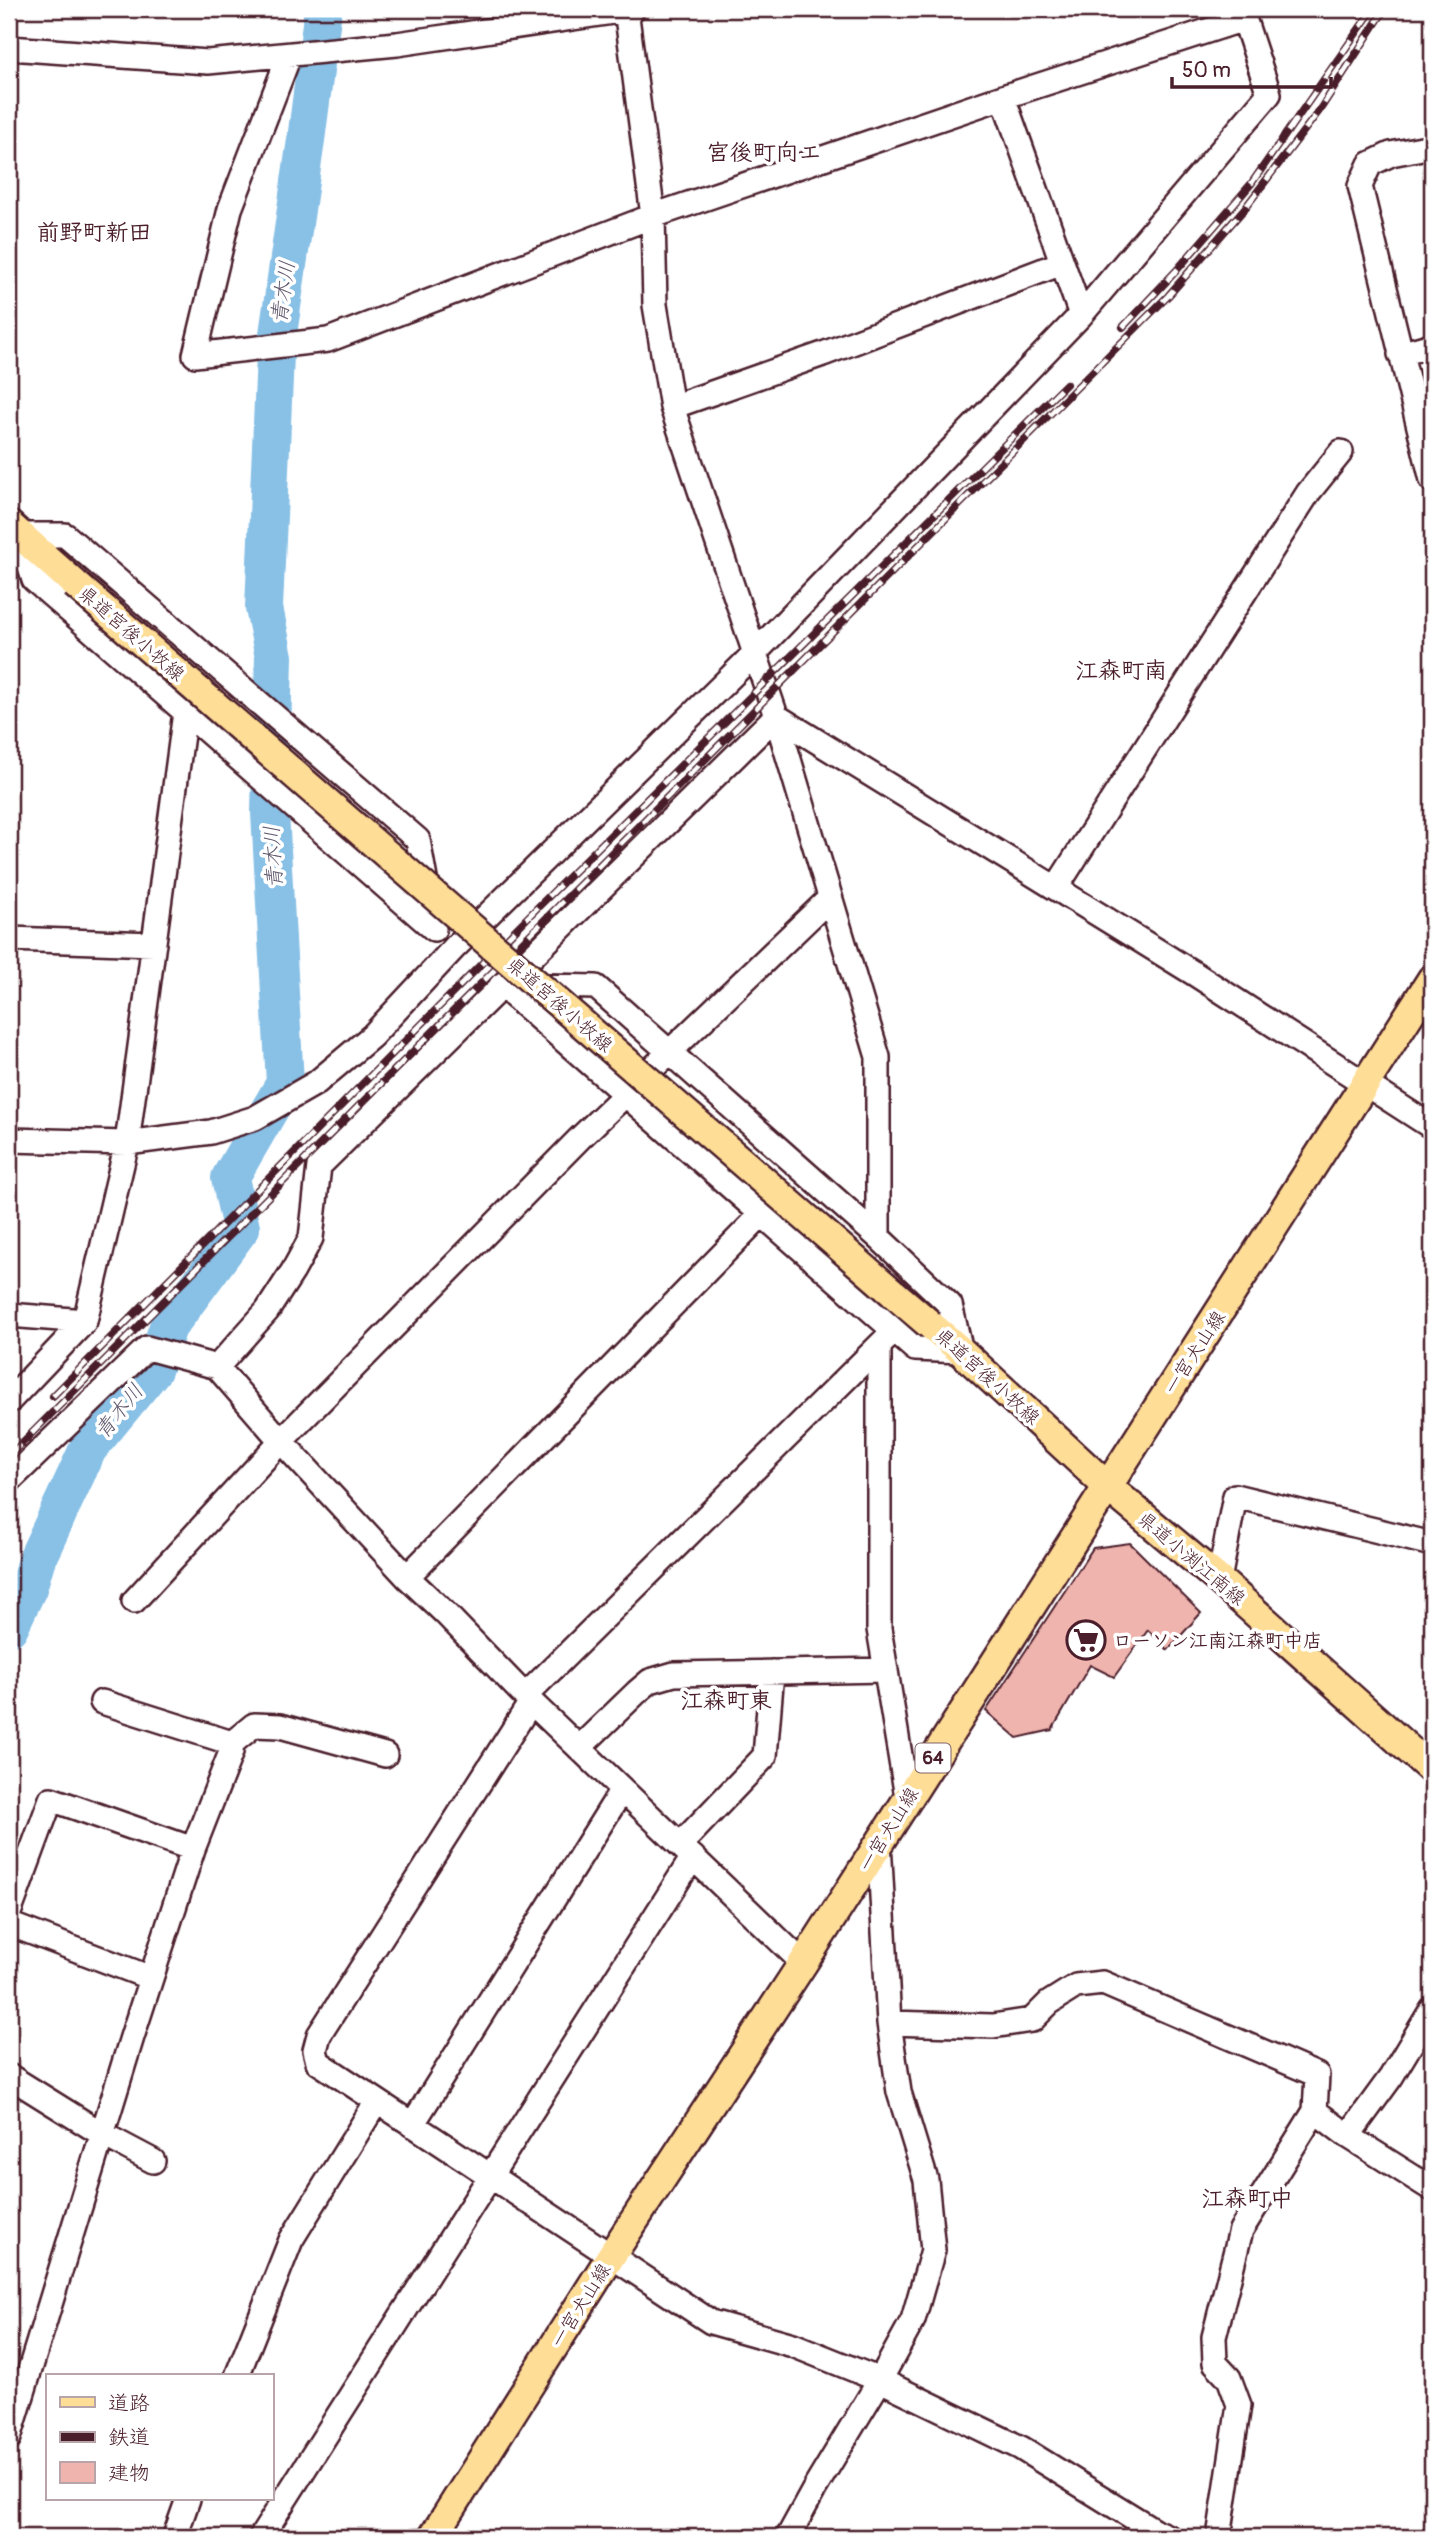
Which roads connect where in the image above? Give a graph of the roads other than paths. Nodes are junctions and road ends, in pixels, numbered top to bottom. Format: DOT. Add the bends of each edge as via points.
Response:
graph roads {
  1 [pos="628,10"];
  2 [pos="1242,14"];
  3 [pos="9,48"];
  4 [pos="289,56"];
  5 [pos="1003,97"];
  6 [pos="1432,146"];
  7 [pos="653,216"];
  8 [pos="1062,263"];
  9 [pos="1082,315"];
  10 [pos="1432,345"];
  11 [pos="1400,354"];
  12 [pos="672,407"];
  13 [pos="1341,452"];
  14 [pos="1432,480"];
  15 [pos="14,530"];
  16 [pos="754,654"];
  17 [pos="185,712"];
  18 [pos="776,716"];
  19 [pos="1056,888"];
  20 [pos="829,899"];
  21 [pos="434,929"];
  22 [pos="9,939"];
  23 [pos="154,944"];
  24 [pos="455,947"];
  25 [pos="1432,979"];
  26 [pos="501,985"];
  27 [pos="669,1053"];
  28 [pos="1365,1085"];
  29 [pos="625,1096"];
  30 [pos="1432,1127"];
  31 [pos="9,1140"];
  32 [pos="127,1143"];
  33 [pos="761,1215"];
  34 [pos="878,1237"];
  35 [pos="9,1315"];
  36 [pos="85,1321"];
  37 [pos="886,1339"];
  38 [pos="961,1351"];
  39 [pos="217,1367"];
  40 [pos="9,1401"];
  41 [pos="281,1441"];
  42 [pos="9,1481"];
  43 [pos="1108,1487"];
  44 [pos="1432,1544"];
  45 [pos="407,1577"];
  46 [pos="1219,1580"];
  47 [pos="135,1601"];
  48 [pos="886,1670"];
  49 [pos="772,1672"];
  50 [pos="528,1699"];
  51 [pos="102,1702"];
  52 [pos="232,1743"];
  53 [pos="579,1748"];
  54 [pos="386,1755"];
  55 [pos="1432,1770"];
  56 [pos="622,1790"];
  57 [pos="907,1797"];
  58 [pos="879,1842"];
  59 [pos="193,1849"];
  60 [pos="687,1851"];
  61 [pos="9,1913"];
  62 [pos="9,1924"];
  63 [pos="803,1963"];
  64 [pos="151,1978"];
  65 [pos="1432,2008"];
  66 [pos="889,2023"];
  67 [pos="9,2076"];
  68 [pos="377,2101"];
  69 [pos="1315,2111"];
  70 [pos="412,2125"];
  71 [pos="102,2134"];
  72 [pos="1348,2136"];
  73 [pos="153,2161"];
  74 [pos="489,2176"];
  75 [pos="1432,2189"];
  76 [pos="611,2256"];
  77 [pos="238,2374"];
  78 [pos="880,2380"];
  79 [pos="9,2438"];
  80 [pos="188,2500"];
  81 [pos="183,2537"];
  82 [pos="261,2537"];
  83 [pos="433,2537"];
  84 [pos="788,2537"];
  85 [pos="1169,2537"];
  86 [pos="1219,2537"];
  1 -- 4 [label="street"];
  1 -- 7 [label="street"];
  2 -- 5 [label="street"];
  2 -- 9 [label="street" via="1269,94"];
  3 -- 4 [label="street" via="208,62"];
  4 -- 7 [label="street" via="230,209 195,355 328,340"];
  5 -- 7 [label="street"];
  5 -- 8 [label="street"];
  6 -- 11 [label="street" via="1391,154 1370,164 1360,186"];
  7 -- 12 [label="street" via="655,305"];
  8 -- 9 [label="street"];
  8 -- 12 [label="street"];
  9 -- 16 [label="street"];
  10 -- 11 [label="street"];
  11 -- 14 [label="street"];
  12 -- 16 [label="street"];
  13 -- 19 [label="street" via="1308,493"];
  15 -- 17 [label="street" via="34,580"];
  15 -- 21 [label="street" via="65,535 418,840"];
  15 -- 38 [label="main road, 県道宮後小牧線, bridge"];
  16 -- 18 [label="street"];
  16 -- 24 [label="street"];
  17 -- 21 [label="street"];
  17 -- 23 [label="street"];
  18 -- 19 [label="street"];
  18 -- 20 [label="street"];
  18 -- 26 [label="street"];
  19 -- 28 [label="street"];
  20 -- 27 [label="street"];
  20 -- 34 [label="street" via="878,1057"];
  21 -- 24 [label="street"];
  22 -- 23 [label="street"];
  23 -- 32 [label="street"];
  24 -- 32 [label="street" via="372,1036 316,1083 255,1118 211,1132"];
  25 -- 28 [label="main road, 一宮犬山線 / 64"];
  26 -- 27 [label="street" via="596,987"];
  26 -- 29 [label="street"];
  26 -- 39 [label="street" via="319,1166 311,1238 267,1311"];
  27 -- 29 [label="street"];
  27 -- 34 [label="street"];
  28 -- 30 [label="street"];
  28 -- 43 [label="main road, 一宮犬山線 / 64"];
  29 -- 33 [label="street"];
  29 -- 41 [label="street"];
  31 -- 32 [label="street"];
  32 -- 36 [label="street"];
  33 -- 37 [label="street"];
  33 -- 45 [label="street"];
  34 -- 38 [label="street" via="950,1306"];
  35 -- 36 [label="street"];
  36 -- 40 [label="street"];
  37 -- 38 [label="street" via="915,1349"];
  37 -- 48 [label="street" via="878,1589"];
  37 -- 50 [label="street"];
  38 -- 43 [label="main road, 県道宮後小牧線"];
  39 -- 41 [label="street"];
  39 -- 42 [label="street" via="157,1350"];
  41 -- 45 [label="street"];
  41 -- 47 [label="street"];
  43 -- 46 [label="main road, 県道小渕江南線"];
  43 -- 57 [label="main road, 一宮犬山線 / 64"];
  44 -- 46 [label="street" via="1236,1496"];
  45 -- 50 [label="street"];
  46 -- 55 [label="main road, 県道小渕江南線"];
  48 -- 49 [label="street"];
  48 -- 57 [label="street"];
  49 -- 53 [label="street" via="674,1674 650,1681"];
  49 -- 60 [label="street" via="765,1756"];
  50 -- 53 [label="street"];
  50 -- 68 [label="street" via="319,2035 318,2062"];
  51 -- 52 [label="street"];
  52 -- 54 [label="street" via="254,1725 280,1726"];
  52 -- 59 [label="street"];
  53 -- 56 [label="street"];
  56 -- 60 [label="street"];
  56 -- 70 [label="street"];
  57 -- 58 [label="main road, 一宮犬山線 / 64"];
  58 -- 63 [label="main road, 一宮犬山線 / 64"];
  58 -- 66 [label="street"];
  59 -- 61 [label="street" via="51,1799"];
  59 -- 64 [label="street"];
  60 -- 63 [label="street"];
  60 -- 74 [label="street"];
  62 -- 64 [label="street"];
  63 -- 76 [label="main road, 一宮犬山線 / 64"];
  64 -- 71 [label="street"];
  65 -- 72 [label="street" via="1391,2077"];
  66 -- 69 [label="street" via="993,2026 1032,2020 1076,1986 1102,1983 1317,2075"];
  66 -- 78 [label="street" via="899,2092 926,2180 933,2250 913,2320"];
  67 -- 71 [label="street"];
  68 -- 70 [label="street"];
  68 -- 77 [label="street" via="291,2240"];
  69 -- 72 [label="street"];
  69 -- 86 [label="street" via="1241,2230 1214,2337 1215,2363 1229,2378 1239,2405"];
  70 -- 74 [label="street"];
  71 -- 73 [label="street"];
  71 -- 79 [label="street"];
  72 -- 75 [label="street"];
  74 -- 76 [label="street"];
  74 -- 82 [label="street"];
  76 -- 78 [label="street" via="711,2322 793,2345"];
  76 -- 83 [label="main road, 一宮犬山線 / 64"];
  78 -- 84 [label="street"];
  78 -- 85 [label="street" via="1021,2448"];
  80 -- 81 [label="street" via="176,2533"];
}
